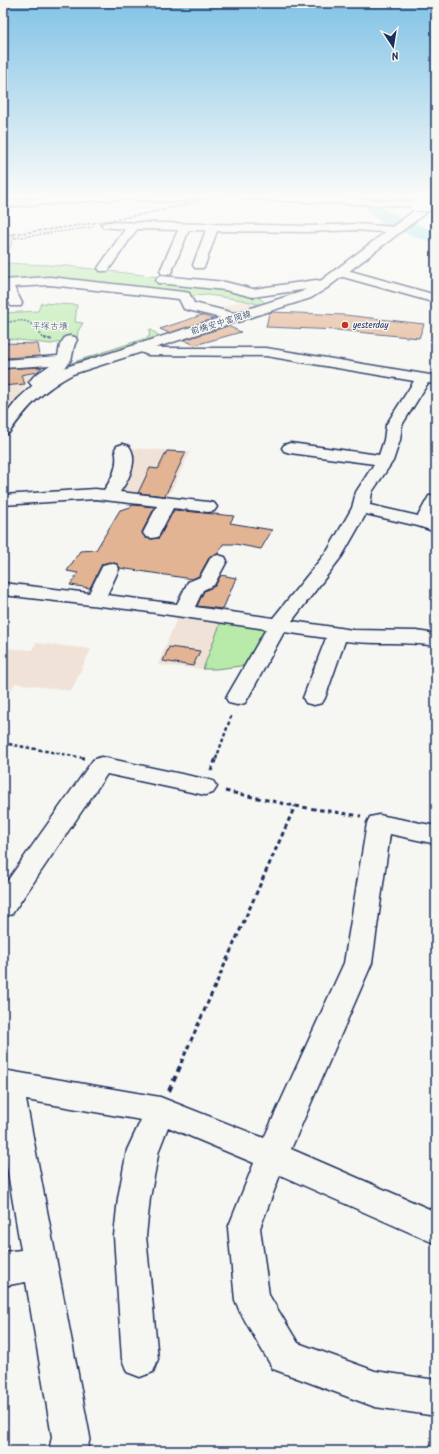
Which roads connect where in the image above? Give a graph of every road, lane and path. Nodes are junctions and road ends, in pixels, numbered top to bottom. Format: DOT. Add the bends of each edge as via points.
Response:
graph roads {
  1 [pos="107,264"];
  2 [pos="167,264"];
  3 [pos="351,264"];
  4 [pos="104,268"];
  5 [pos="340,272"];
  6 [pos="4,284"];
  7 [pos="324,285"];
  8 [pos="436,299"];
  9 [pos="16,303"];
  10 [pos="237,318"];
  11 [pos="3,322"];
  12 [pos="40,336"];
  13 [pos="70,340"];
  14 [pos="140,347"];
  15 [pos="6,350"];
  16 [pos="64,360"];
  17 [pos="3,364"];
  18 [pos="430,379"];
  19 [pos="42,385"];
  20 [pos="3,430"];
  21 [pos="290,448"];
  22 [pos="123,449"];
  23 [pos="385,461"];
  24 [pos="109,495"];
  25 [pos="3,500"];
  26 [pos="435,500"];
  27 [pos="168,502"];
  28 [pos="208,507"];
  29 [pos="361,508"];
  30 [pos="429,525"];
  31 [pos="152,533"];
  32 [pos="218,561"];
  33 [pos="110,569"];
  34 [pos="3,589"];
  35 [pos="95,599"];
  36 [pos="183,611"];
  37 [pos="280,624"];
  38 [pos="338,634"];
  39 [pos="436,640"];
  40 [pos="237,698"];
  41 [pos="314,698"];
  42 [pos="3,743"];
  43 [pos="101,765"];
  44 [pos="205,787"];
  45 [pos="295,806"];
  46 [pos="379,823"];
  47 [pos="436,835"];
  48 [pos="3,908"];
  49 [pos="5,1083"];
  50 [pos="160,1110"];
  51 [pos="272,1156"];
  52 [pos="436,1228"];
  53 [pos="39,1263"];
  54 [pos="3,1268"];
  55 [pos="140,1359"];
  56 [pos="436,1398"];
  57 [pos="68,1451"];
  1 -- 4 [label="street"];
  2 -- 7 [label="street" via="162,275 253,293"];
  3 -- 5 [label="street, 前橋安中富岡線"];
  5 -- 7 [label="street, 前橋安中富岡線"];
  5 -- 8 [label="street"];
  6 -- 9 [label="street"];
  6 -- 10 [label="street" via="50,281 184,296 189,306"];
  7 -- 10 [label="street, 前橋安中富岡線" via="299,298"];
  10 -- 14 [label="street, 前橋安中富岡線"];
  11 -- 12 [label="path" via="25,321 34,325"];
  13 -- 16 [label="street" via="66,345"];
  14 -- 18 [label="street" via="160,352 266,352"];
  14 -- 19 [label="street, 前橋安中富岡線" via="68,371"];
  15 -- 17 [label="street"];
  16 -- 17 [label="street"];
  16 -- 19 [label="street" via="36,382"];
  18 -- 23 [label="street" via="394,425"];
  19 -- 20 [label="street, 前橋安中富岡線" via="23,401"];
  21 -- 23 [label="street"];
  22 -- 24 [label="street" via="126,456 118,484"];
  23 -- 29 [label="street" via="364,492"];
  24 -- 25 [label="street" via="79,494"];
  24 -- 27 [label="street"];
  26 -- 30 [label="street"];
  27 -- 28 [label="street"];
  27 -- 31 [label="street"];
  29 -- 30 [label="street"];
  29 -- 37 [label="street" via="336,552"];
  32 -- 36 [label="street" via="207,582 194,586"];
  33 -- 35 [label="street"];
  34 -- 35 [label="street"];
  35 -- 36 [label="street"];
  36 -- 37 [label="street"];
  37 -- 38 [label="street"];
  37 -- 40 [label="street"];
  38 -- 39 [label="street"];
  38 -- 41 [label="street"];
  40 -- 44 [label="path"];
  42 -- 43 [label="path" via="90,759"];
  43 -- 44 [label="street"];
  43 -- 48 [label="street"];
  44 -- 45 [label="path"];
  45 -- 46 [label="path" via="370,817"];
  45 -- 50 [label="path"];
  46 -- 47 [label="street"];
  46 -- 51 [label="street" via="358,963"];
  49 -- 50 [label="street"];
  49 -- 53 [label="street"];
  50 -- 51 [label="street"];
  50 -- 55 [label="street" via="143,1150 130,1236"];
  51 -- 52 [label="street"];
  51 -- 56 [label="street" via="244,1228 252,1300 286,1356 375,1389"];
  53 -- 54 [label="street"];
  53 -- 57 [label="street" via="70,1437"];
}
